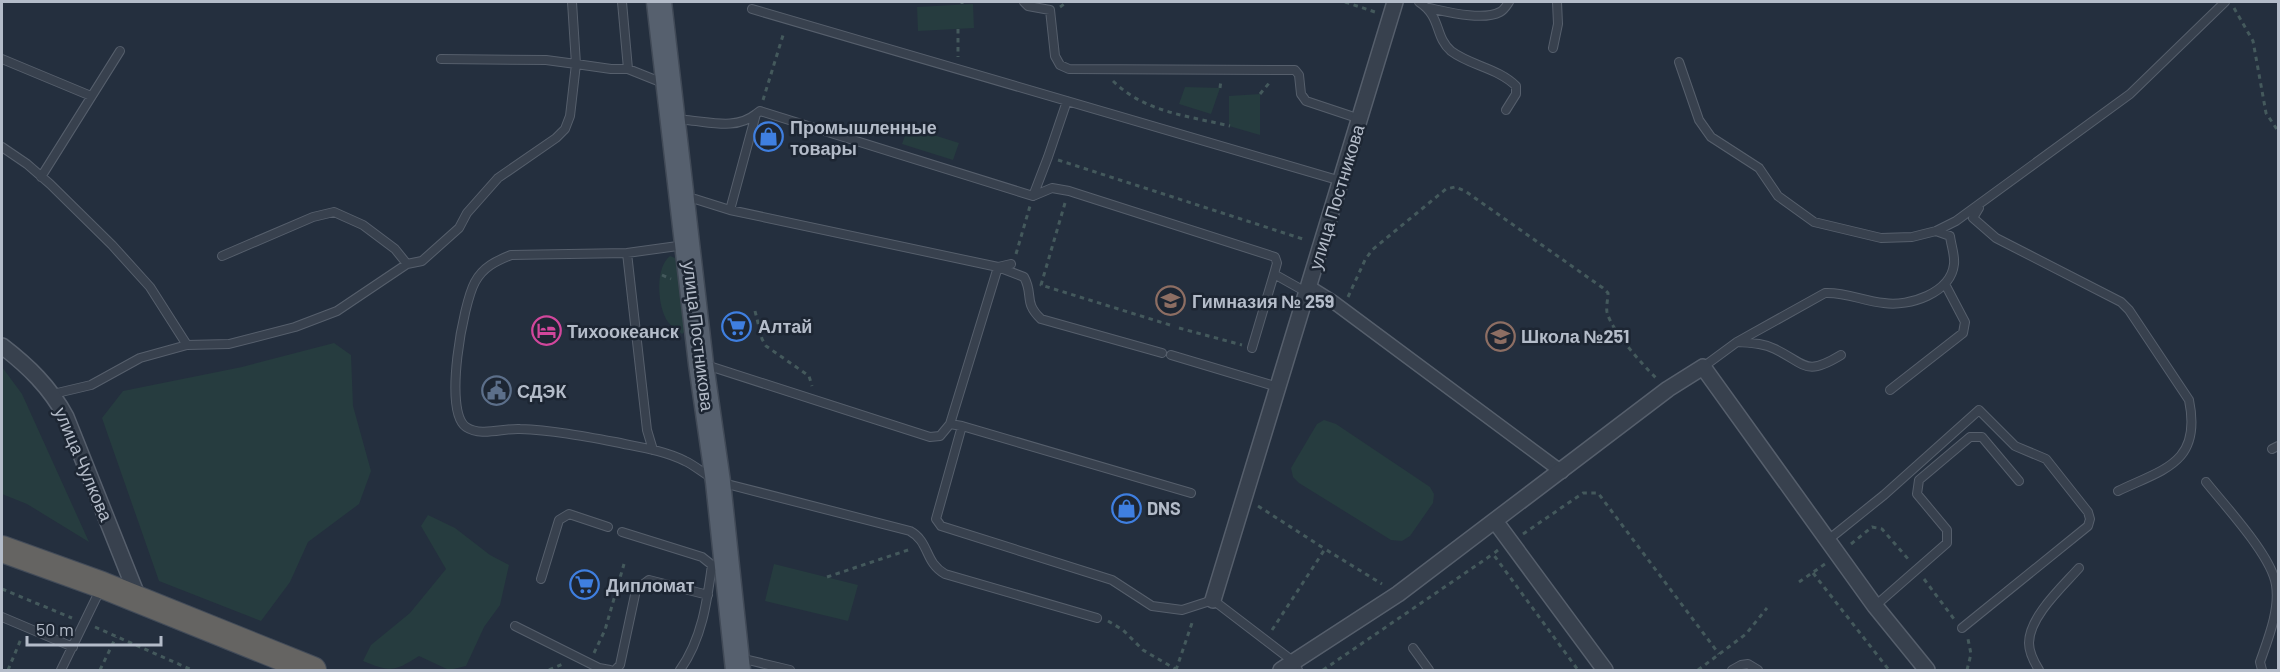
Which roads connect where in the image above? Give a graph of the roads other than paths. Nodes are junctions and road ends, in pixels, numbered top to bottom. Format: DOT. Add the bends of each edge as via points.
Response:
graph roads {
  1 [pos="572,2"];
  2 [pos="622,2"];
  3 [pos="659,2"];
  4 [pos="1024,2"];
  5 [pos="1395,2"];
  6 [pos="1419,2"];
  7 [pos="1509,2"];
  8 [pos="1557,2"];
  9 [pos="2225,2"];
  10 [pos="1430,8"];
  11 [pos="752,9"];
  12 [pos="1553,48"];
  13 [pos="120,51"];
  14 [pos="2,59"];
  15 [pos="441,59"];
  16 [pos="1679,62"];
  17 [pos="576,64"];
  18 [pos="628,69"];
  19 [pos="669,85"];
  20 [pos="91,96"];
  21 [pos="1067,101"];
  22 [pos="1506,110"];
  23 [pos="758,112"];
  24 [pos="1360,119"];
  25 [pos="686,120"];
  26 [pos="2,147"];
  27 [pos="41,177"];
  28 [pos="1341,181"];
  29 [pos="1033,196"];
  30 [pos="695,199"];
  31 [pos="1982,204"];
  32 [pos="730,210"];
  33 [pos="1936,231"];
  34 [pos="687,244"];
  35 [pos="627,253"];
  36 [pos="222,256"];
  37 [pos="407,264"];
  38 [pos="1011,264"];
  39 [pos="998,267"];
  40 [pos="1274,274"];
  41 [pos="1945,284"];
  42 [pos="1307,289"];
  43 [pos="1737,342"];
  44 [pos="188,345"];
  45 [pos="2,346"];
  46 [pos="1252,348"];
  47 [pos="1162,353"];
  48 [pos="1171,355"];
  49 [pos="1840,356"];
  50 [pos="701,364"];
  51 [pos="1703,368"];
  52 [pos="1278,387"];
  53 [pos="1890,390"];
  54 [pos="53,394"];
  55 [pos="950,424"];
  56 [pos="962,426"];
  57 [pos="653,450"];
  58 [pos="1562,472"];
  59 [pos="2019,481"];
  60 [pos="718,482"];
  61 [pos="2206,482"];
  62 [pos="2118,491"];
  63 [pos="1191,493"];
  64 [pos="1495,521"];
  65 [pos="608,527"];
  66 [pos="622,532"];
  67 [pos="1828,540"];
  68 [pos="2,549"];
  69 [pos="719,568"];
  70 [pos="2079,568"];
  71 [pos="541,579"];
  72 [pos="102,585"];
  73 [pos="708,595"];
  74 [pos="139,600"];
  75 [pos="1214,600"];
  76 [pos="1875,606"];
  77 [pos="2,617"];
  78 [pos="1097,618"];
  79 [pos="515,626"];
  80 [pos="1962,628"];
  81 [pos="73,647"];
  82 [pos="1413,648"];
  83 [pos="737,664"];
  84 [pos="1291,668"];
  85 [pos="61,670"];
  86 [pos="313,670"];
  87 [pos="610,670"];
  88 [pos="615,670"];
  89 [pos="680,670"];
  90 [pos="790,670"];
  91 [pos="1429,670"];
  92 [pos="1605,670"];
  93 [pos="1732,670"];
  94 [pos="1758,670"];
  95 [pos="1928,670"];
  96 [pos="2038,670"];
  97 [pos="2262,670"];
  1 -- 17 [label="lane"];
  2 -- 18 [label="lane"];
  3 -- 19 [label="main road, улица Постникова"];
  4 -- 24 [label="lane" via="1050,10 1055,56 1060,65 1069,69 1294,70 1306,101"];
  5 -- 24 [label="street, улица Постникова"];
  6 -- 10 [label="lane"];
  7 -- 10 [label="lane" via="1493,14 1461,14"];
  8 -- 12 [label="lane"];
  9 -- 31 [label="lane" via="2130,94"];
  10 -- 22 [label="lane" via="1449,49 1507,77 1516,86 1516,94"];
  11 -- 21 [label="lane"];
  13 -- 20 [label="lane"];
  14 -- 20 [label="lane"];
  15 -- 17 [label="lane"];
  16 -- 33 [label="lane" via="1699,120 1711,137 1759,168 1778,196 1814,222 1881,238"];
  17 -- 18 [label="lane"];
  17 -- 37 [label="lane" via="565,129 498,178 459,228 433,253 422,261"];
  18 -- 19 [label="lane"];
  19 -- 34 [label="main road, улица Постникова"];
  20 -- 27 [label="lane"];
  21 -- 28 [label="lane"];
  21 -- 29 [label="lane"];
  23 -- 25 [label="lane" via="747,121 730,124"];
  23 -- 29 [label="lane"];
  23 -- 32 [label="lane"];
  24 -- 28 [label="street, улица Постникова"];
  26 -- 27 [label="lane"];
  27 -- 44 [label="lane" via="150,287"];
  28 -- 42 [label="street, улица Постникова"];
  29 -- 40 [label="lane" via="1052,188 1069,191 1271,255 1277,263"];
  30 -- 32 [label="lane"];
  31 -- 33 [label="lane"];
  31 -- 62 [label="lane" via="1973,218 1996,238 2121,302 2189,400 2191,425 2182,456 2174,464"];
  32 -- 39 [label="lane"];
  33 -- 41 [label="lane" via="1950,236 1954,262"];
  34 -- 35 [label="lane"];
  34 -- 50 [label="main road, улица Постникова"];
  35 -- 57 [label="lane" via="647,430"];
  35 -- 57 [label="lane" via="511,255 484,270 469,299 461,332 456,412 465,426 478,432 553,432"];
  36 -- 37 [label="lane" via="313,217 334,212 363,225 396,249"];
  37 -- 44 [label="lane" via="337,311 296,327 229,344"];
  38 -- 39 [label="lane"];
  39 -- 47 [label="lane" via="1024,277 1029,303 1041,319"];
  39 -- 55 [label="lane"];
  40 -- 42 [label="lane"];
  40 -- 46 [label="lane"];
  41 -- 43 [label="lane" via="1923,297 1894,304 1838,292 1825,293"];
  41 -- 53 [label="lane" via="1965,322 1963,333"];
  42 -- 52 [label="street, улица Постникова"];
  42 -- 58 [label="street" via="1343,310"];
  43 -- 49 [label="lane" via="1776,349 1804,366 1825,365"];
  43 -- 51 [label="lane"];
  44 -- 54 [label="lane" via="140,358 91,385"];
  45 -- 54 [label="street, улица Чулкова"];
  48 -- 52 [label="lane"];
  50 -- 55 [label="lane" via="930,437 940,436"];
  50 -- 60 [label="main road, улица Постникова"];
  51 -- 58 [label="street" via="1668,389"];
  51 -- 67 [label="street"];
  52 -- 75 [label="street, улица Постникова"];
  54 -- 74 [label="street, улица Чулкова" via="66,417"];
  55 -- 56 [label="lane"];
  56 -- 63 [label="lane"];
  56 -- 75 [label="lane" via="937,512 941,526 1112,580 1152,606 1182,610"];
  57 -- 60 [label="lane" via="685,461"];
  58 -- 64 [label="street"];
  59 -- 76 [label="lane" via="1982,437 1970,437 1919,480 1917,494 1947,530 1947,543"];
  60 -- 69 [label="main road, улица Постникова"];
  60 -- 78 [label="lane" via="910,531 924,544 933,567 945,574"];
  61 -- 97 [label="lane" via="2260,551 2276,585 2275,609 2260,662"];
  64 -- 84 [label="street"];
  64 -- 92 [label="street"];
  65 -- 71 [label="lane" via="569,514 563,516"];
  66 -- 69 [label="lane" via="702,557"];
  67 -- 76 [label="street"];
  67 -- 80 [label="lane" via="1979,410 2015,446 2046,459 2090,519 2088,526"];
  68 -- 72 [label="highway"];
  69 -- 73 [label="lane"];
  69 -- 83 [label="main road, улица Постникова"];
  70 -- 96 [label="lane" via="2034,624 2029,643"];
  72 -- 74 [label="highway"];
  72 -- 81 [label="lane"];
  73 -- 88 [label="lane" via="649,580 636,590 620,665"];
  73 -- 89 [label="lane" via="697,641"];
  74 -- 86 [label="highway"];
  75 -- 84 [label="lane" via="1266,639"];
  76 -- 95 [label="street"];
  77 -- 81 [label="lane"];
  79 -- 87 [label="lane"];
  81 -- 85 [label="lane"];
  82 -- 91 [label="lane"];
  83 -- 90 [label="lane"];
  93 -- 94 [label="lane" via="1748,664"];
}
